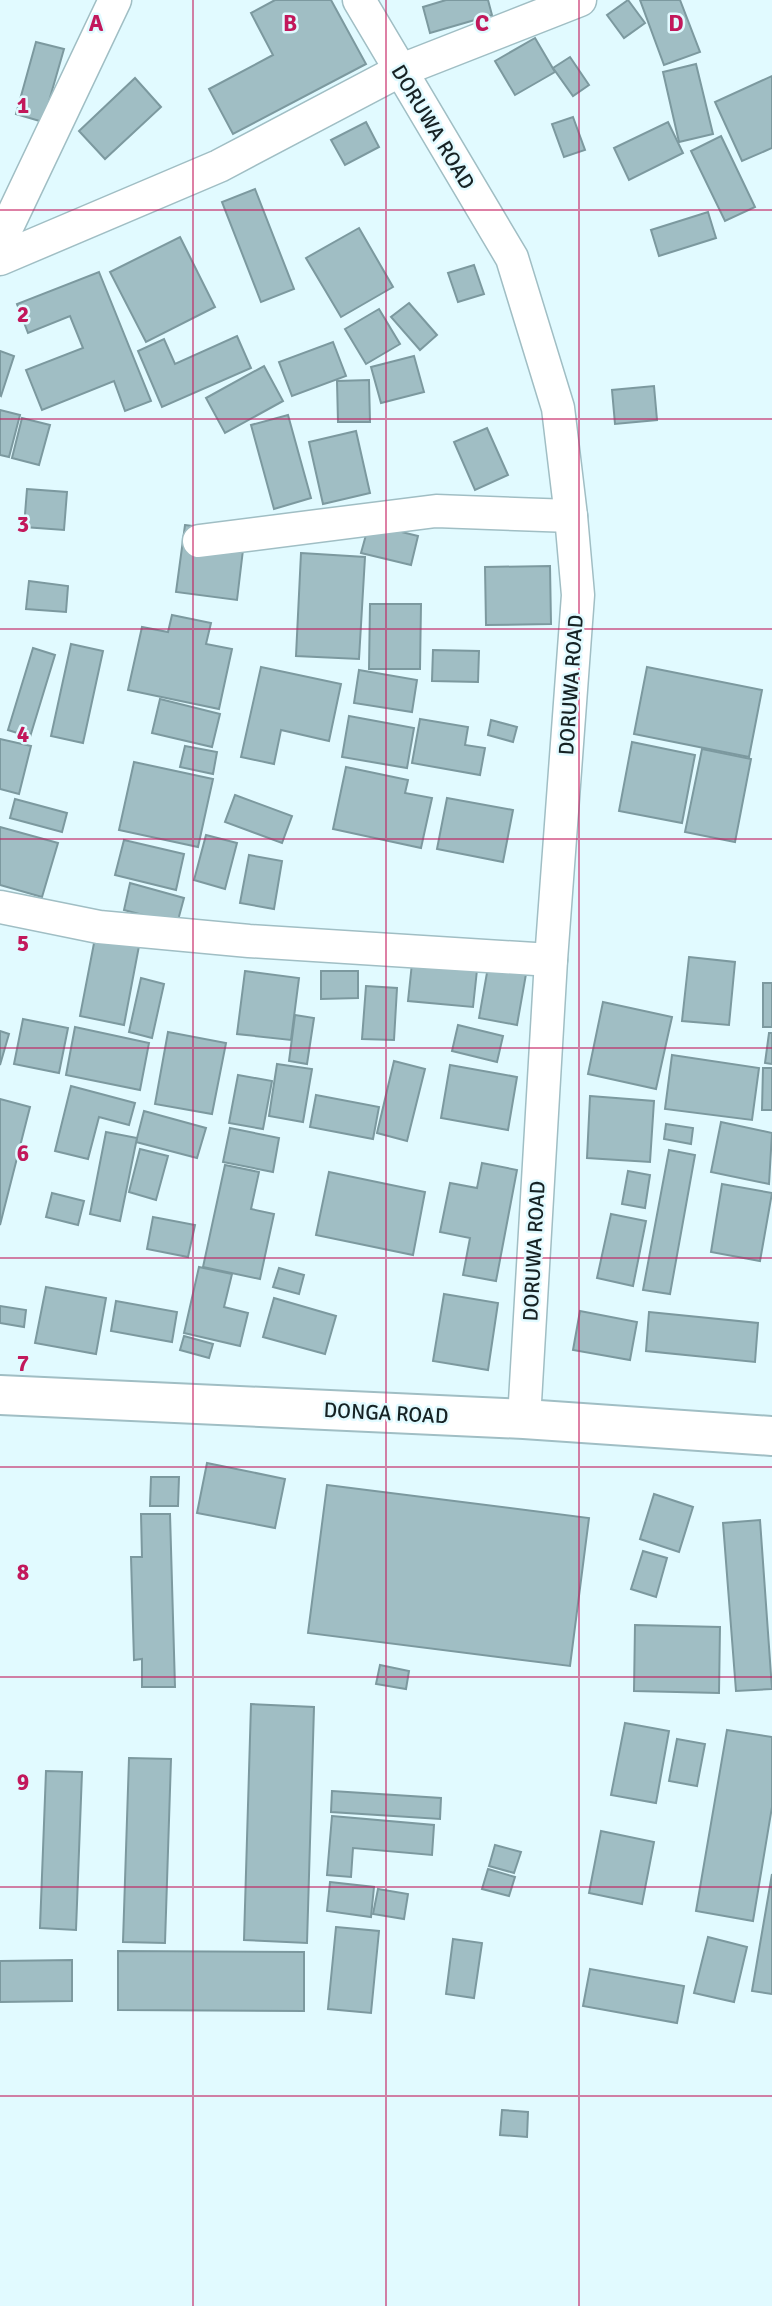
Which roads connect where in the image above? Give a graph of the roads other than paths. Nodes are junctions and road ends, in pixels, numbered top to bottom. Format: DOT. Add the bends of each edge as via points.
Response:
graph roads {
  1 [pos="115,0"];
  2 [pos="359,0"];
  3 [pos="580,0"];
  4 [pos="399,71"];
  5 [pos="0,242"];
  6 [pos="0,259"];
  7 [pos="571,516"];
  8 [pos="199,541"];
  9 [pos="0,907"];
  10 [pos="551,960"];
  11 [pos="0,1395"];
  12 [pos="524,1419"];
  13 [pos="772,1436"];
  1 -- 5 [label="street"];
  2 -- 4 [label="street, DORUWA ROAD"];
  3 -- 4 [label="street"];
  4 -- 6 [label="street" via="219,166"];
  4 -- 7 [label="street, DORUWA ROAD" via="512,258 558,408"];
  7 -- 8 [label="street" via="436,511"];
  7 -- 10 [label="street, DORUWA ROAD" via="578,595"];
  9 -- 10 [label="street" via="99,927"];
  10 -- 12 [label="street, DORUWA ROAD"];
  11 -- 12 [label="street, DONGA ROAD"];
  12 -- 13 [label="street, DONGA ROAD"];
}
